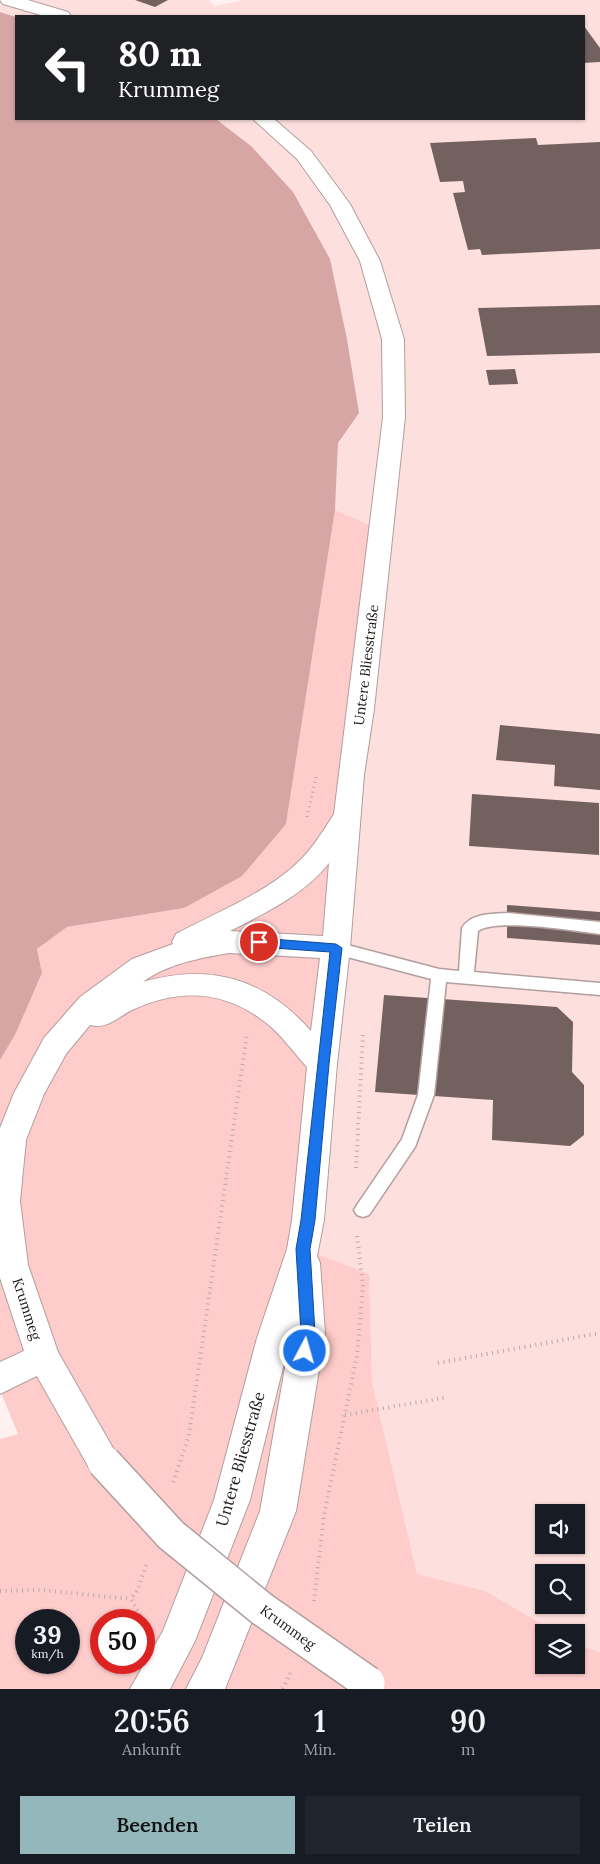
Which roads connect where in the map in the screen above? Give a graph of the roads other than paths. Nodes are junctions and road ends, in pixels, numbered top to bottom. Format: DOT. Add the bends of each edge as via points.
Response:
graph roads {
  1 [pos="9,0"];
  2 [pos="59,15"];
  3 [pos="264,120"];
  4 [pos="347,816"];
  5 [pos="600,928"];
  6 [pos="336,948"];
  7 [pos="142,967"];
  8 [pos="439,975"];
  9 [pos="466,977"];
  10 [pos="600,989"];
  11 [pos="55,1046"];
  12 [pos="322,1064"];
  13 [pos="363,1210"];
  14 [pos="303,1249"];
  15 [pos="43,1357"];
  16 [pos="0,1379"];
  17 [pos="374,1686"];
  18 [pos="149,1689"];
  19 [pos="205,1689"];
  1 -- 2 [label="main road"];
  3 -- 4 [label="main road, Untere Bliesstraße" via="304,155 340,204 370,261 393,339 394,417"];
  4 -- 6 [label="main road, Untere Bliesstraße"];
  4 -- 7 [label="main road" via="329,845 299,878"];
  5 -- 9 [label="lane" via="507,919 481,921 470,928"];
  6 -- 7 [label="main road, Krummeg" via="229,942 188,950"];
  6 -- 8 [label="lane"];
  6 -- 12 [label="main road, Untere Bliesstraße"];
  7 -- 11 [label="main road, Krummeg" via="90,1005"];
  8 -- 9 [label="lane"];
  8 -- 13 [label="lane" via="426,1095 409,1142"];
  9 -- 10 [label="lane"];
  11 -- 12 [label="main road" via="110,1008 154,988 192,982 232,989 252,997 277,1014"];
  11 -- 15 [label="main road, Krummeg" via="29,1093 10,1140 4,1201 12,1265"];
  12 -- 14 [label="main road, Untere Bliesstraße"];
  14 -- 18 [label="main road, Untere Bliesstraße" via="274,1338 232,1500 177,1641"];
  14 -- 19 [label="main road, Untere Bliesstraße" via="308,1333 278,1511 216,1669"];
  15 -- 16 [label="main road"];
  15 -- 17 [label="main road, Krummeg, bridge" via="104,1462 171,1535 262,1608"];
}
